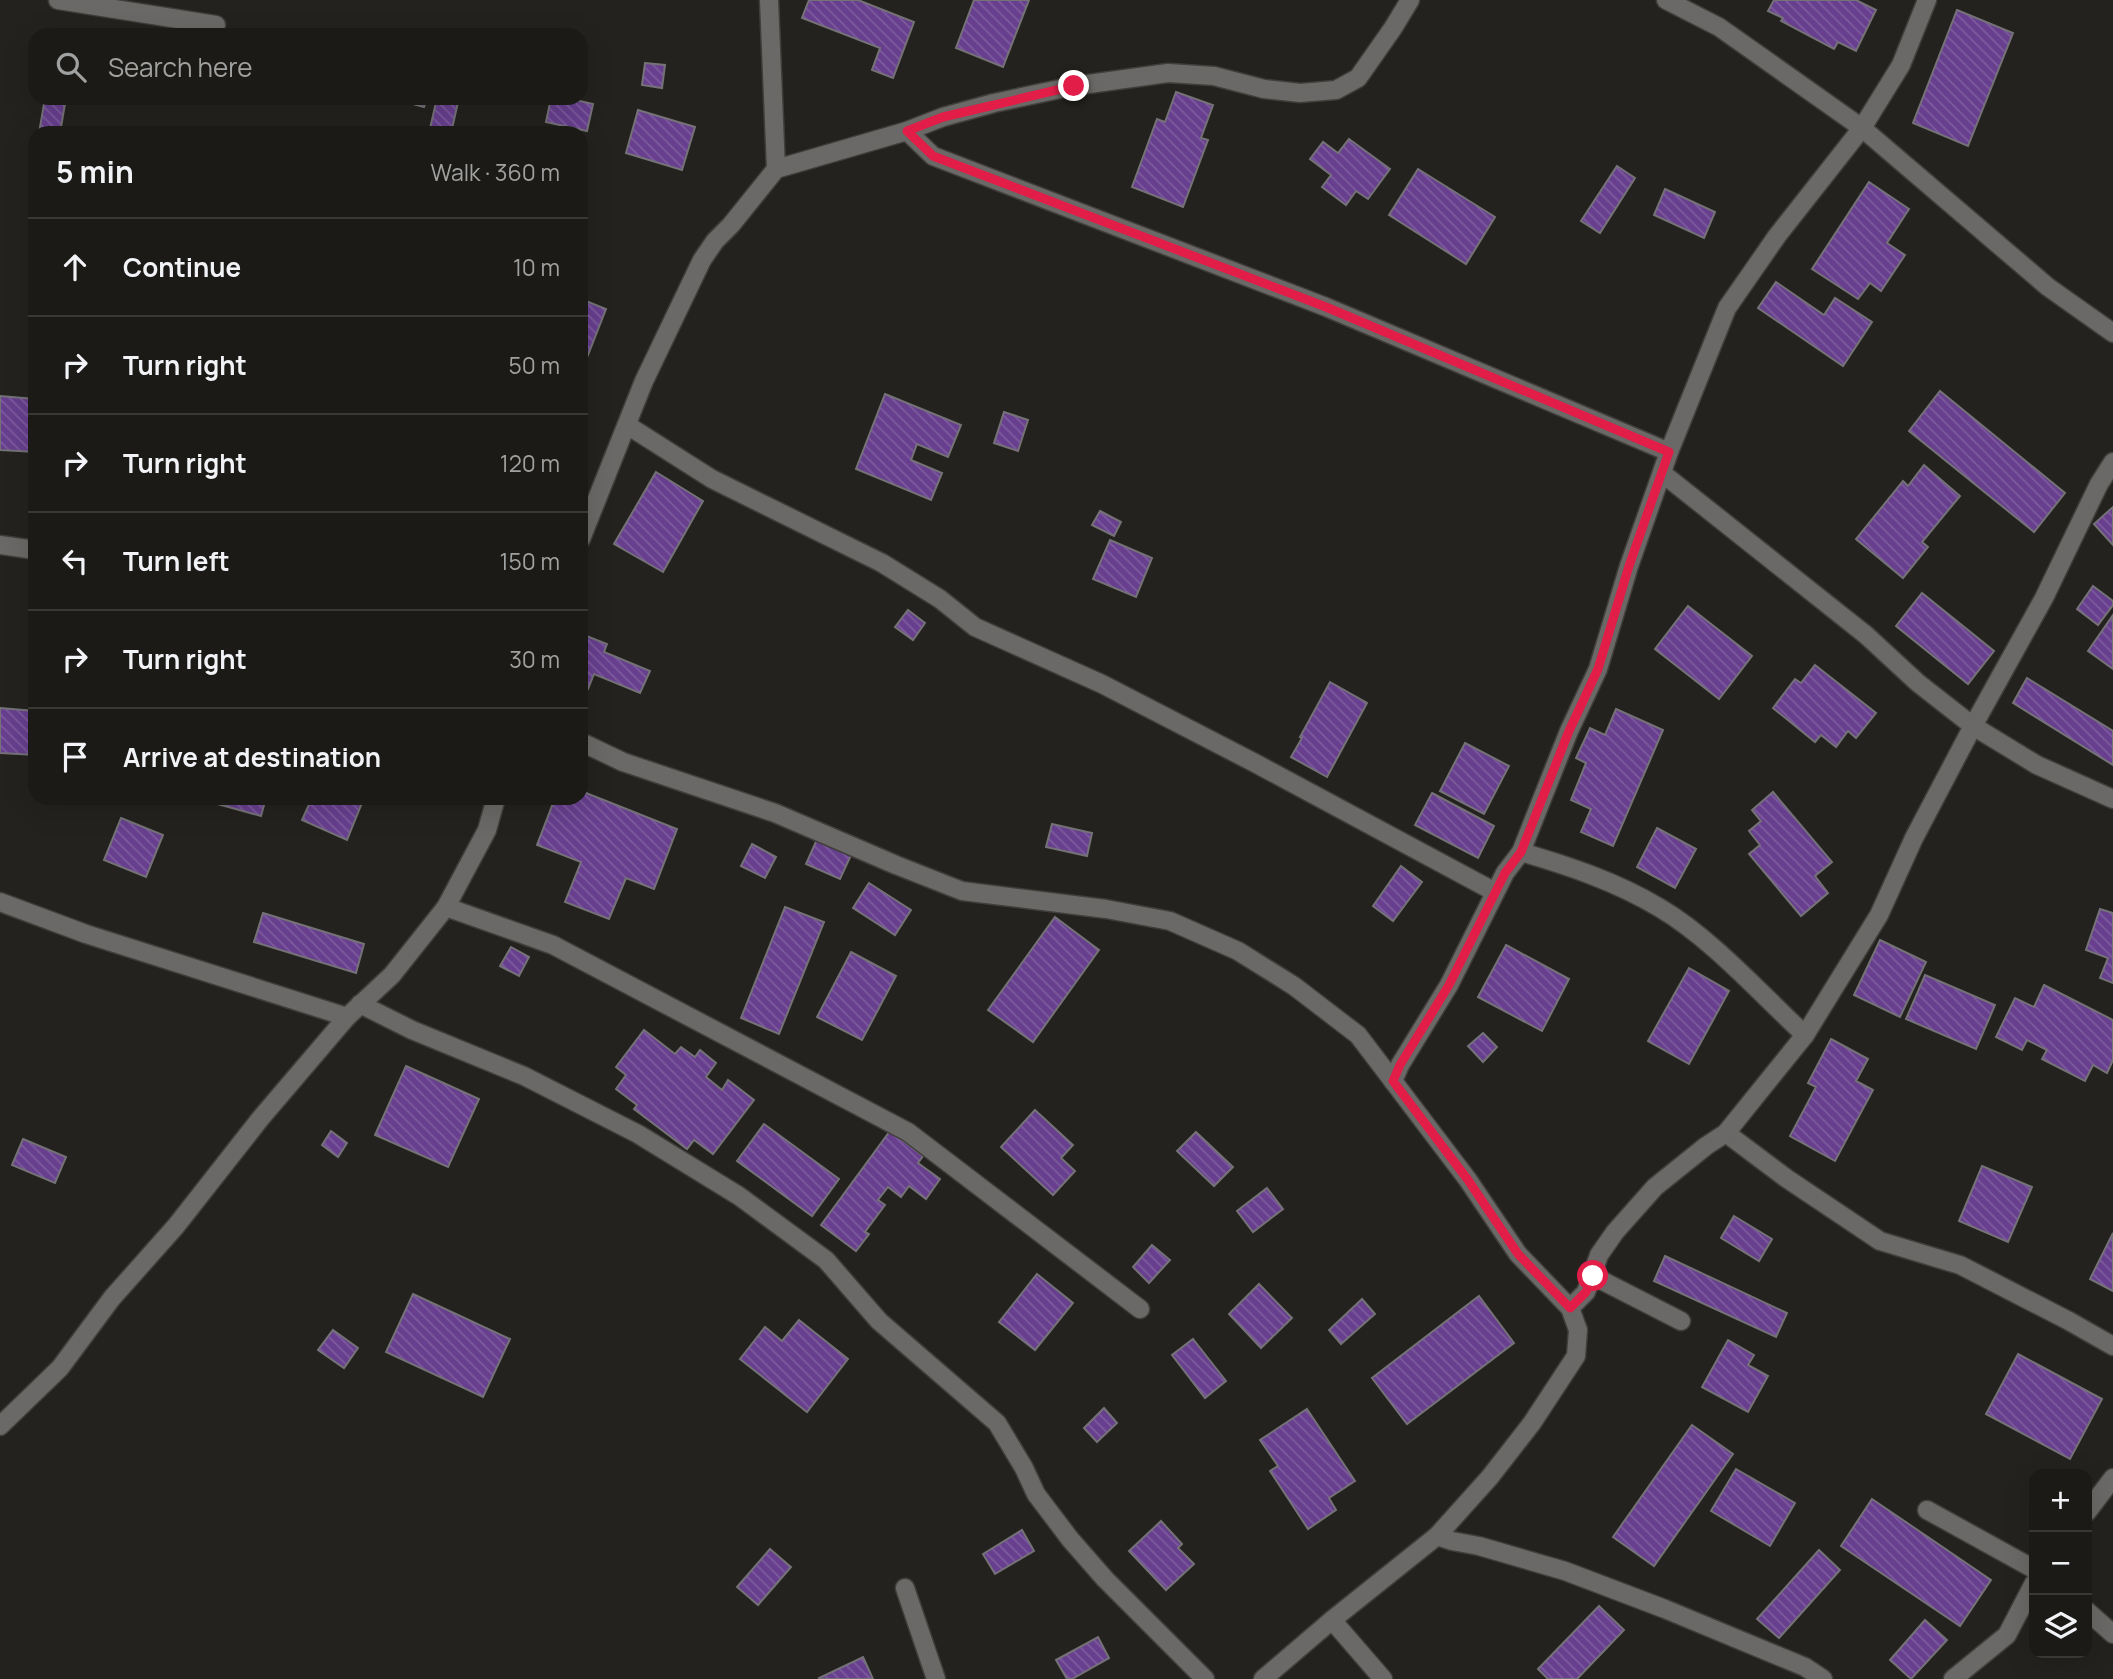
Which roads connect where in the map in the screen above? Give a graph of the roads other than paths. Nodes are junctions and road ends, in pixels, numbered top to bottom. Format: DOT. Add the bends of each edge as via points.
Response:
graph roads {
  1 [pos="58,0"];
  2 [pos="769,0"];
  3 [pos="1410,0"];
  4 [pos="1666,0"];
  5 [pos="1927,0"];
  6 [pos="216,25"];
  7 [pos="1862,128"];
  8 [pos="907,131"];
  9 [pos="776,169"];
  10 [pos="2113,332"];
  11 [pos="627,425"];
  12 [pos="1669,452"];
  13 [pos="2113,462"];
  14 [pos="1661,473"];
  15 [pos="588,522"];
  16 [pos="0,545"];
  17 [pos="28,549"];
  18 [pos="1973,726"];
  19 [pos="588,745"];
  20 [pos="2113,799"];
  21 [pos="494,805"];
  22 [pos="1521,852"];
  23 [pos="1495,892"];
  24 [pos="0,902"];
  25 [pos="446,907"];
  26 [pos="360,1004"];
  27 [pos="346,1017"];
  28 [pos="1805,1035"];
  29 [pos="1393,1081"];
  30 [pos="1726,1133"];
  31 [pos="1593,1276"];
  32 [pos="1570,1308"];
  33 [pos="1139,1309"];
  34 [pos="1681,1321"];
  35 [pos="2113,1346"];
  36 [pos="0,1426"];
  37 [pos="2113,1478"];
  38 [pos="2092,1505"];
  39 [pos="1927,1510"];
  40 [pos="1437,1536"];
  41 [pos="2029,1566"];
  42 [pos="905,1588"];
  43 [pos="2029,1593"];
  44 [pos="2092,1615"];
  45 [pos="1332,1620"];
  46 [pos="2113,1634"];
  47 [pos="936,1679"];
  48 [pos="1205,1679"];
  49 [pos="1264,1679"];
  50 [pos="1382,1679"];
  51 [pos="1823,1679"];
  52 [pos="1952,1679"];
  1 -- 6 [label="street"];
  2 -- 9 [label="street"];
  3 -- 8 [label="street" via="1357,78 1336,90 1300,93 1214,76 1168,73 994,103"];
  4 -- 7 [label="street" via="1720,27"];
  5 -- 7 [label="street" via="1901,65"];
  7 -- 10 [label="street" via="2048,287"];
  7 -- 12 [label="street" via="1727,308"];
  8 -- 9 [label="street"];
  8 -- 12 [label="street" via="933,156 1326,307"];
  9 -- 11 [label="street" via="702,260"];
  11 -- 15 [label="street"];
  11 -- 23 [label="street" via="712,479 882,563 975,627 1102,684"];
  12 -- 14 [label="street"];
  13 -- 18 [label="street"];
  14 -- 18 [label="street"];
  14 -- 22 [label="street" via="1598,669"];
  16 -- 17 [label="street"];
  18 -- 20 [label="street" via="2037,765"];
  18 -- 28 [label="street" via="1879,915"];
  19 -- 29 [label="street" via="623,762 775,813 962,891 1170,921 1237,951 1294,986 1358,1035"];
  21 -- 25 [label="street" via="487,830"];
  22 -- 23 [label="street"];
  22 -- 28 [label="street" via="1586,872 1660,908 1701,937"];
  23 -- 29 [label="street" via="1449,985"];
  24 -- 27 [label="street"];
  25 -- 26 [label="street" via="392,975"];
  25 -- 33 [label="street" via="553,945 908,1132"];
  26 -- 27 [label="street"];
  26 -- 48 [label="street" via="412,1031 524,1076 638,1135 739,1196 826,1261 879,1321 997,1423 1037,1494 1070,1539"];
  27 -- 36 [label="street" via="112,1298 60,1368"];
  28 -- 30 [label="street"];
  29 -- 32 [label="street" via="1518,1254"];
  30 -- 31 [label="street" via="1655,1187 1615,1232 1599,1255"];
  30 -- 35 [label="street" via="1880,1241 1960,1265"];
  31 -- 32 [label="street" via="1586,1292"];
  31 -- 34 [label="street"];
  32 -- 40 [label="street" via="1578,1330 1576,1356 1532,1423"];
  37 -- 38 [label="street"];
  39 -- 41 [label="street"];
  40 -- 45 [label="street"];
  40 -- 51 [label="street" via="1628,1595 1805,1667"];
  42 -- 47 [label="street"];
  43 -- 52 [label="street" via="2007,1635"];
  44 -- 46 [label="street"];
  45 -- 49 [label="street"];
  45 -- 50 [label="street"];
}
